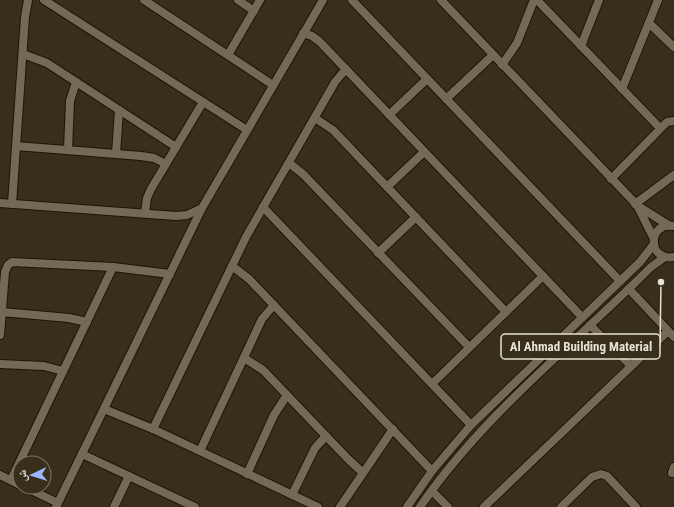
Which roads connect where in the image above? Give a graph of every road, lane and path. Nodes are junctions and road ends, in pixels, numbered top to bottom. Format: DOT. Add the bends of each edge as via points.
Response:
graph roads {
  1 [pos="28,0"];
  2 [pos="44,0"];
  3 [pos="144,0"];
  4 [pos="238,0"];
  5 [pos="260,0"];
  6 [pos="323,0"];
  7 [pos="352,0"];
  8 [pos="441,0"];
  9 [pos="536,0"];
  10 [pos="599,0"];
  11 [pos="658,0"];
  12 [pos="254,11"];
  13 [pos="649,23"];
  14 [pos="304,33"];
  15 [pos="581,46"];
  16 [pos="674,48"];
  17 [pos="23,54"];
  18 [pos="228,55"];
  19 [pos="493,55"];
  20 [pos="502,65"];
  21 [pos="346,69"];
  22 [pos="427,79"];
  23 [pos="76,82"];
  24 [pos="273,85"];
  25 [pos="622,89"];
  26 [pos="446,99"];
  27 [pos="203,102"];
  28 [pos="119,110"];
  29 [pos="389,115"];
  30 [pos="315,118"];
  31 [pos="674,121"];
  32 [pos="656,125"];
  33 [pos="247,130"];
  34 [pos="16,146"];
  35 [pos="176,147"];
  36 [pos="68,150"];
  37 [pos="424,152"];
  38 [pos="116,154"];
  39 [pos="289,163"];
  40 [pos="166,164"];
  41 [pos="674,174"];
  42 [pos="611,178"];
  43 [pos="387,187"];
  44 [pos="0,203"];
  45 [pos="12,204"];
  46 [pos="636,205"];
  47 [pos="263,207"];
  48 [pos="202,208"];
  49 [pos="145,213"];
  50 [pos="416,217"];
  51 [pos="672,226"];
  52 [pos="654,241"];
  53 [pos="378,253"];
  54 [pos="671,258"];
  55 [pos="232,266"];
  56 [pos="113,267"];
  57 [pos="633,269"];
  58 [pos="170,274"];
  59 [pos="543,276"];
  60 [pos="641,277"];
  61 [pos="620,281"];
  62 [pos="629,289"];
  63 [pos="274,305"];
  64 [pos="2,312"];
  65 [pos="506,312"];
  66 [pos="582,317"];
  67 [pos="87,322"];
  68 [pos="590,326"];
  69 [pos="671,334"];
  70 [pos="0,335"];
  71 [pos="469,348"];
  72 [pos="244,358"];
  73 [pos="0,364"];
  74 [pos="631,366"];
  75 [pos="63,371"];
  76 [pos="432,384"];
  77 [pos="287,395"];
  78 [pos="104,409"];
  79 [pos="471,425"];
  80 [pos="153,429"];
  81 [pos="393,430"];
  82 [pos="326,436"];
  83 [pos="200,451"];
  84 [pos="82,454"];
  85 [pos="432,471"];
  86 [pos="362,472"];
  87 [pos="247,474"];
  88 [pos="0,475"];
  89 [pos="129,476"];
  90 [pos="11,480"];
  91 [pos="432,491"];
  92 [pos="39,495"];
  93 [pos="292,495"];
  94 [pos="180,504"];
  95 [pos="57,505"];
  96 [pos="114,507"];
  97 [pos="195,507"];
  98 [pos="318,507"];
  99 [pos="340,507"];
  100 [pos="407,507"];
  101 [pos="420,507"];
  102 [pos="448,507"];
  103 [pos="484,507"];
  104 [pos="561,507"];
  105 [pos="636,507"];
  1 -- 17 [label="street"];
  2 -- 27 [label="street"];
  3 -- 18 [label="street"];
  4 -- 12 [label="street"];
  5 -- 12 [label="street"];
  6 -- 14 [label="street"];
  7 -- 22 [label="street"];
  8 -- 19 [label="street"];
  9 -- 15 [label="street"];
  9 -- 20 [label="street" via="517,43"];
  10 -- 15 [label="street"];
  11 -- 13 [label="street"];
  12 -- 18 [label="street"];
  13 -- 16 [label="street"];
  13 -- 25 [label="street"];
  14 -- 21 [label="street" via="316,39"];
  14 -- 24 [label="street"];
  15 -- 25 [label="street"];
  17 -- 23 [label="street" via="42,60"];
  17 -- 34 [label="street"];
  18 -- 24 [label="street"];
  19 -- 20 [label="street"];
  19 -- 26 [label="street"];
  20 -- 42 [label="street"];
  21 -- 29 [label="street"];
  21 -- 30 [label="street" via="335,82"];
  22 -- 26 [label="street"];
  22 -- 29 [label="street"];
  23 -- 28 [label="street"];
  23 -- 36 [label="street" via="70,101"];
  24 -- 33 [label="street"];
  25 -- 32 [label="street"];
  26 -- 61 [label="street"];
  27 -- 33 [label="street"];
  27 -- 35 [label="street"];
  28 -- 35 [label="street"];
  28 -- 38 [label="street"];
  29 -- 37 [label="street"];
  30 -- 39 [label="street"];
  30 -- 43 [label="street" via="333,130"];
  31 -- 42 [label="street" via="667,122"];
  33 -- 48 [label="street"];
  34 -- 36 [label="street"];
  34 -- 45 [label="street"];
  35 -- 40 [label="street"];
  36 -- 38 [label="street"];
  37 -- 43 [label="street"];
  37 -- 59 [label="street"];
  38 -- 40 [label="street" via="148,157"];
  39 -- 47 [label="street"];
  39 -- 53 [label="street" via="303,174"];
  40 -- 49 [label="street" via="148,193"];
  41 -- 46 [label="street"];
  42 -- 46 [label="street"];
  43 -- 50 [label="street"];
  44 -- 45 [label="street"];
  45 -- 49 [label="street"];
  46 -- 51 [label="street"];
  46 -- 52 [label="street"];
  47 -- 55 [label="street"];
  47 -- 76 [label="street"];
  48 -- 49 [label="street" via="182,215"];
  48 -- 58 [label="street"];
  50 -- 53 [label="street"];
  50 -- 65 [label="street"];
  51 -- 52 [label="street" via="660,229"];
  52 -- 54 [label="street" via="659,253"];
  52 -- 57 [label="street" via="645,257"];
  53 -- 71 [label="street"];
  54 -- 60 [label="street"];
  55 -- 63 [label="street" via="245,275"];
  55 -- 80 [label="street"];
  56 -- 58 [label="street"];
  56 -- 64 [label="street" via="12,262 5,272"];
  56 -- 67 [label="street"];
  57 -- 60 [label="street"];
  57 -- 61 [label="street"];
  58 -- 78 [label="street"];
  59 -- 65 [label="street"];
  59 -- 66 [label="street"];
  60 -- 62 [label="street"];
  61 -- 66 [label="street"];
  62 -- 68 [label="street"];
  62 -- 69 [label="street"];
  63 -- 72 [label="street" via="262,319"];
  63 -- 81 [label="street"];
  64 -- 67 [label="street"];
  64 -- 70 [label="street"];
  65 -- 71 [label="street"];
  66 -- 79 [label="street"];
  67 -- 75 [label="street"];
  68 -- 74 [label="street"];
  68 -- 91 [label="street" via="489,423"];
  69 -- 74 [label="street"];
  71 -- 76 [label="street"];
  72 -- 77 [label="street" via="259,366"];
  72 -- 83 [label="street"];
  73 -- 75 [label="street" via="44,366"];
  74 -- 103 [label="street"];
  75 -- 90 [label="street"];
  76 -- 79 [label="street"];
  77 -- 82 [label="street"];
  77 -- 87 [label="street" via="274,415"];
  78 -- 80 [label="street"];
  78 -- 84 [label="street"];
  79 -- 85 [label="street"];
  80 -- 83 [label="street"];
  81 -- 85 [label="street"];
  81 -- 86 [label="street"];
  82 -- 86 [label="street"];
  82 -- 93 [label="street" via="315,448"];
  83 -- 87 [label="street"];
  84 -- 89 [label="street"];
  84 -- 95 [label="street"];
  85 -- 100 [label="street"];
  86 -- 99 [label="street"];
  87 -- 93 [label="street"];
  88 -- 90 [label="street"];
  89 -- 94 [label="street"];
  89 -- 96 [label="street"];
  91 -- 101 [label="street"];
  91 -- 102 [label="street"];
  92 -- 95 [label="street"];
  93 -- 98 [label="street"];
  94 -- 97 [label="street"];
  104 -- 105 [label="street" via="592,477 600,474 607,476"];
}
